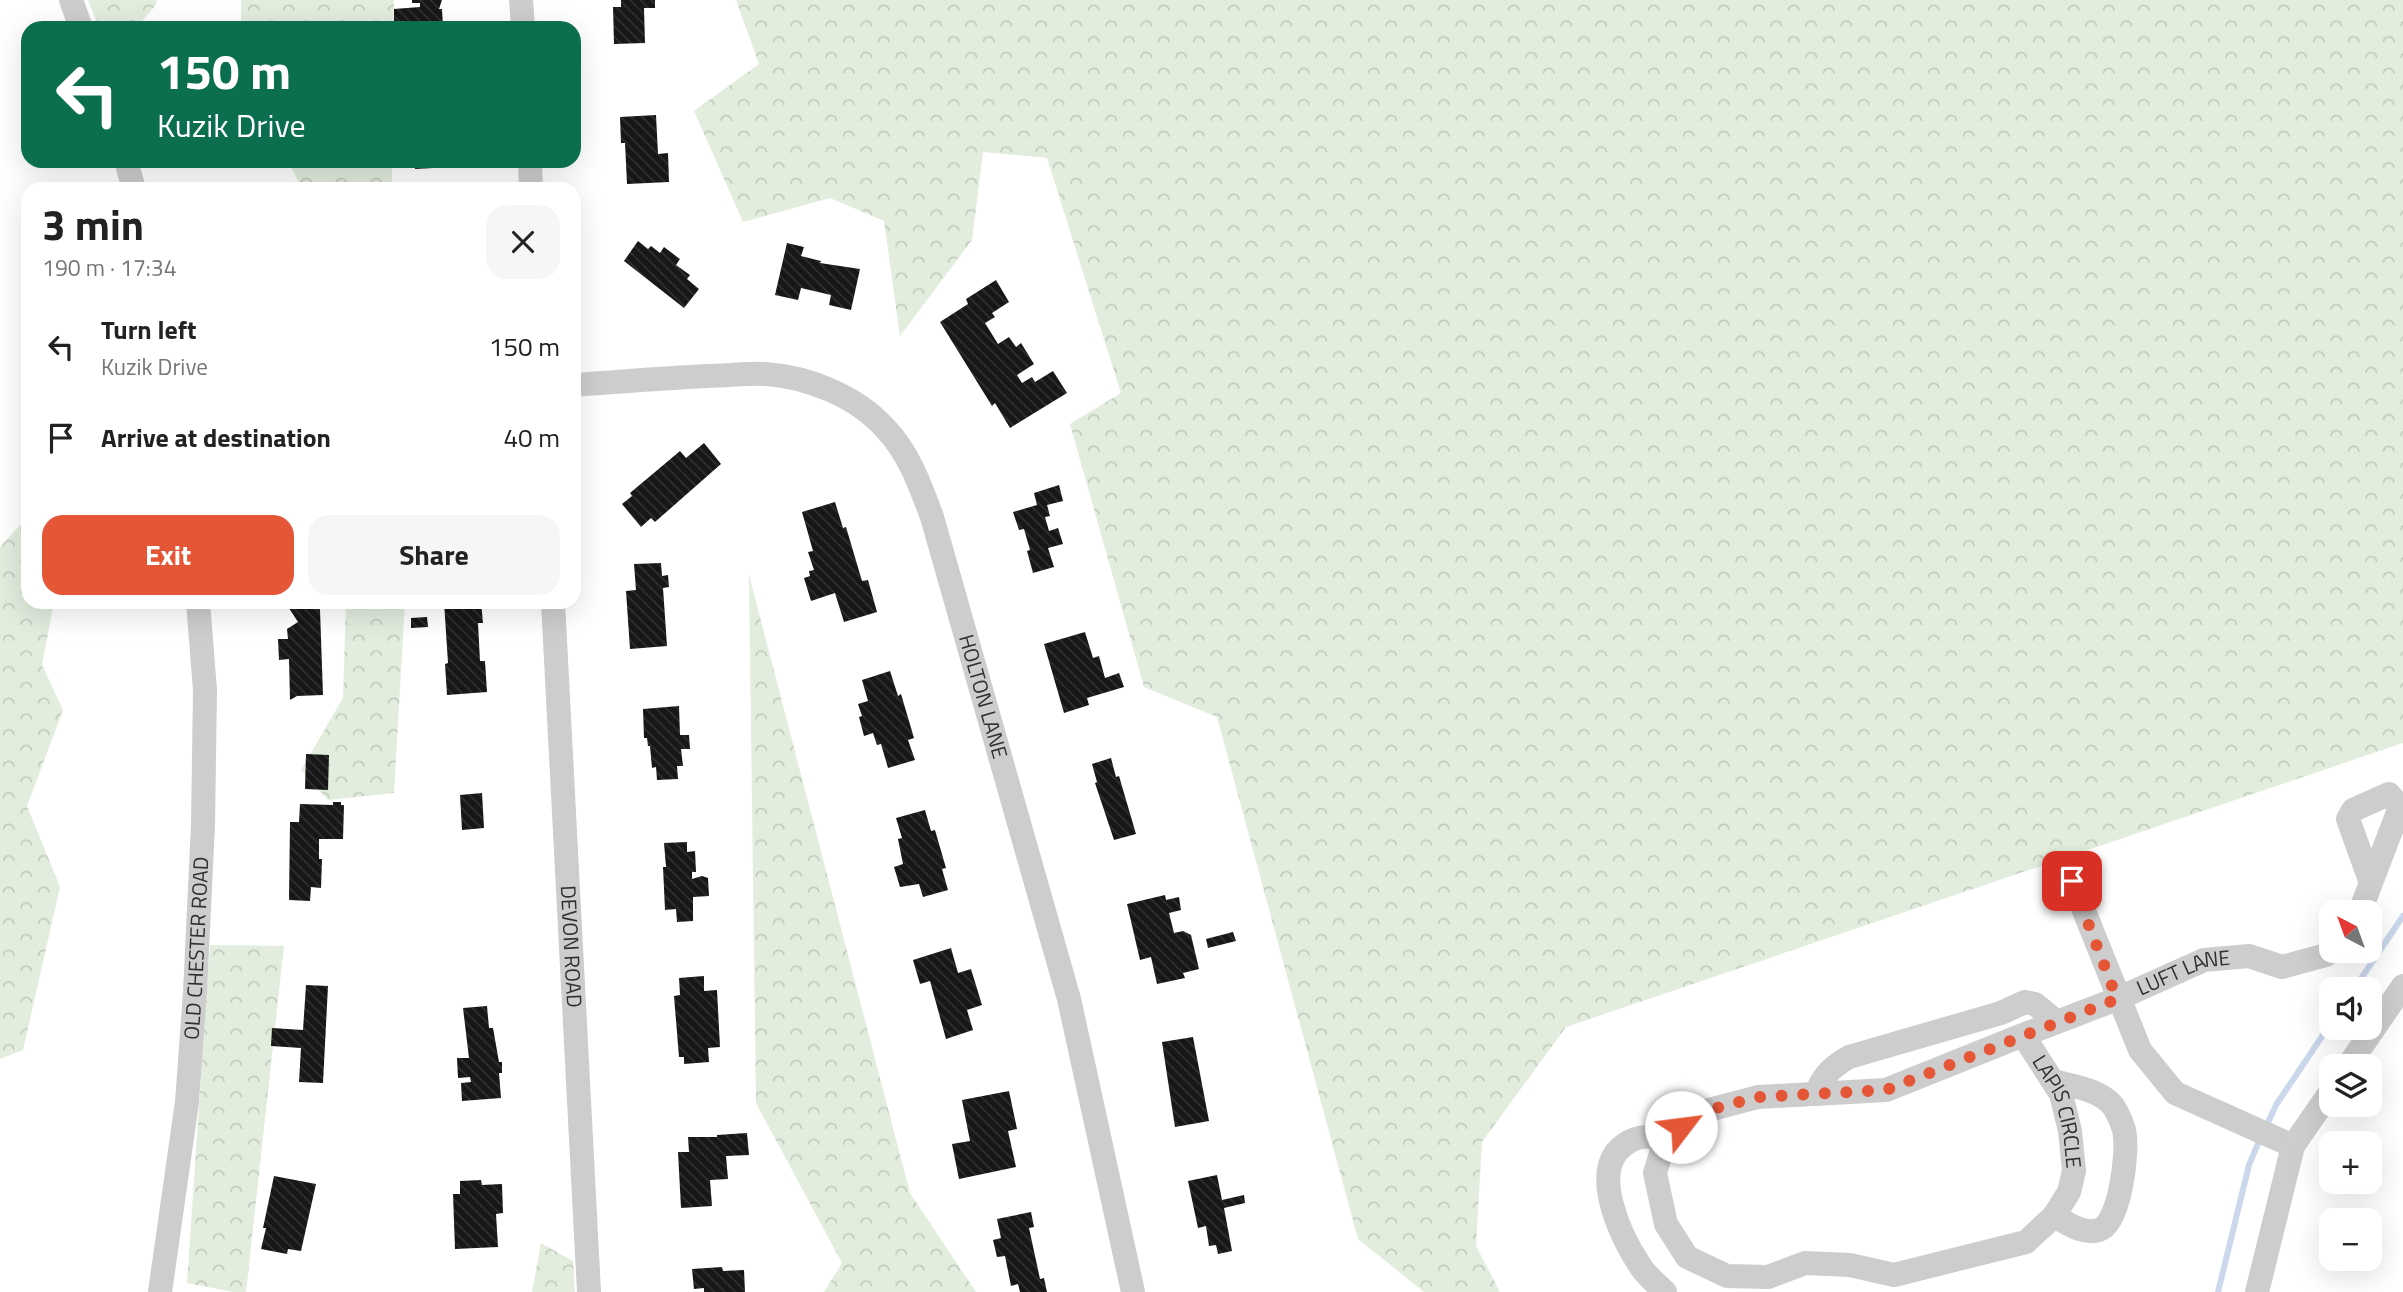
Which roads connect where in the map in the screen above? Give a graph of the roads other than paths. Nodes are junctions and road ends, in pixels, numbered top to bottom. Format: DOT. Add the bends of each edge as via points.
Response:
graph roads {
  1 [pos="71,0"];
  2 [pos="521,0"];
  3 [pos="78,21"];
  4 [pos="522,21"];
  5 [pos="581,385"];
  6 [pos="199,609"];
  7 [pos="553,609"];
  8 [pos="2072,881"];
  9 [pos="2371,883"];
  10 [pos="2364,900"];
  11 [pos="2319,957"];
  12 [pos="2403,986"];
  13 [pos="2117,999"];
  14 [pos="2057,1022"];
  15 [pos="2023,1035"];
  16 [pos="2356,1054"];
  17 [pos="2054,1081"];
  18 [pos="1816,1094"];
  19 [pos="2319,1108"];
  20 [pos="1665,1140"];
  21 [pos="2293,1146"];
  22 [pos="2054,1216"];
  23 [pos="1897,1283"];
  24 [pos="1723,1284"];
  25 [pos="160,1292"];
  26 [pos="589,1292"];
  27 [pos="1133,1292"];
  28 [pos="1665,1292"];
  29 [pos="2256,1292"];
  1 -- 3 [label="street"];
  2 -- 4 [label="street"];
  5 -- 27 [label="street, HOLTON LANE" via="738,374 790,378 855,404 886,428 903,452 918,477 932,517 1046,913"];
  6 -- 25 [label="street, OLD CHESTER ROAD" via="205,690 195,992 187,1102"];
  7 -- 26 [label="street, DEVON ROAD"];
  8 -- 13 [label="street"];
  9 -- 10 [label="street"];
  11 -- 13 [label="street, LUFT LANE" via="2282,967 2249,956 2204,960"];
  12 -- 16 [label="street"];
  13 -- 14 [label="street, LAPIS CIRCLE"];
  13 -- 21 [label="street" via="2140,1050 2175,1093"];
  14 -- 15 [label="street, LAPIS CIRCLE"];
  14 -- 18 [label="street" via="2035,1004 2025,1002 1849,1057 1832,1067"];
  15 -- 17 [label="street, LAPIS CIRCLE"];
  15 -- 18 [label="street, LAPIS CIRCLE" via="1886,1090"];
  17 -- 22 [label="street, LAPIS CIRCLE" via="2070,1131 2074,1171"];
  17 -- 22 [label="street" via="2099,1094 2113,1107 2124,1131 2125,1162 2114,1214 2105,1228 2080,1230"];
  18 -- 20 [label="street, LAPIS CIRCLE" via="1758,1097 1697,1113"];
  19 -- 21 [label="street"];
  20 -- 24 [label="street, LAPIS CIRCLE" via="1655,1173 1666,1224 1687,1257"];
  20 -- 28 [label="street" via="1638,1137 1625,1143 1610,1162 1608,1175 1620,1233 1640,1267"];
  21 -- 29 [label="street"];
  22 -- 23 [label="street, LAPIS CIRCLE" via="2026,1242"];
  23 -- 24 [label="street, LAPIS CIRCLE" via="1850,1265 1805,1263 1768,1277"];
}
